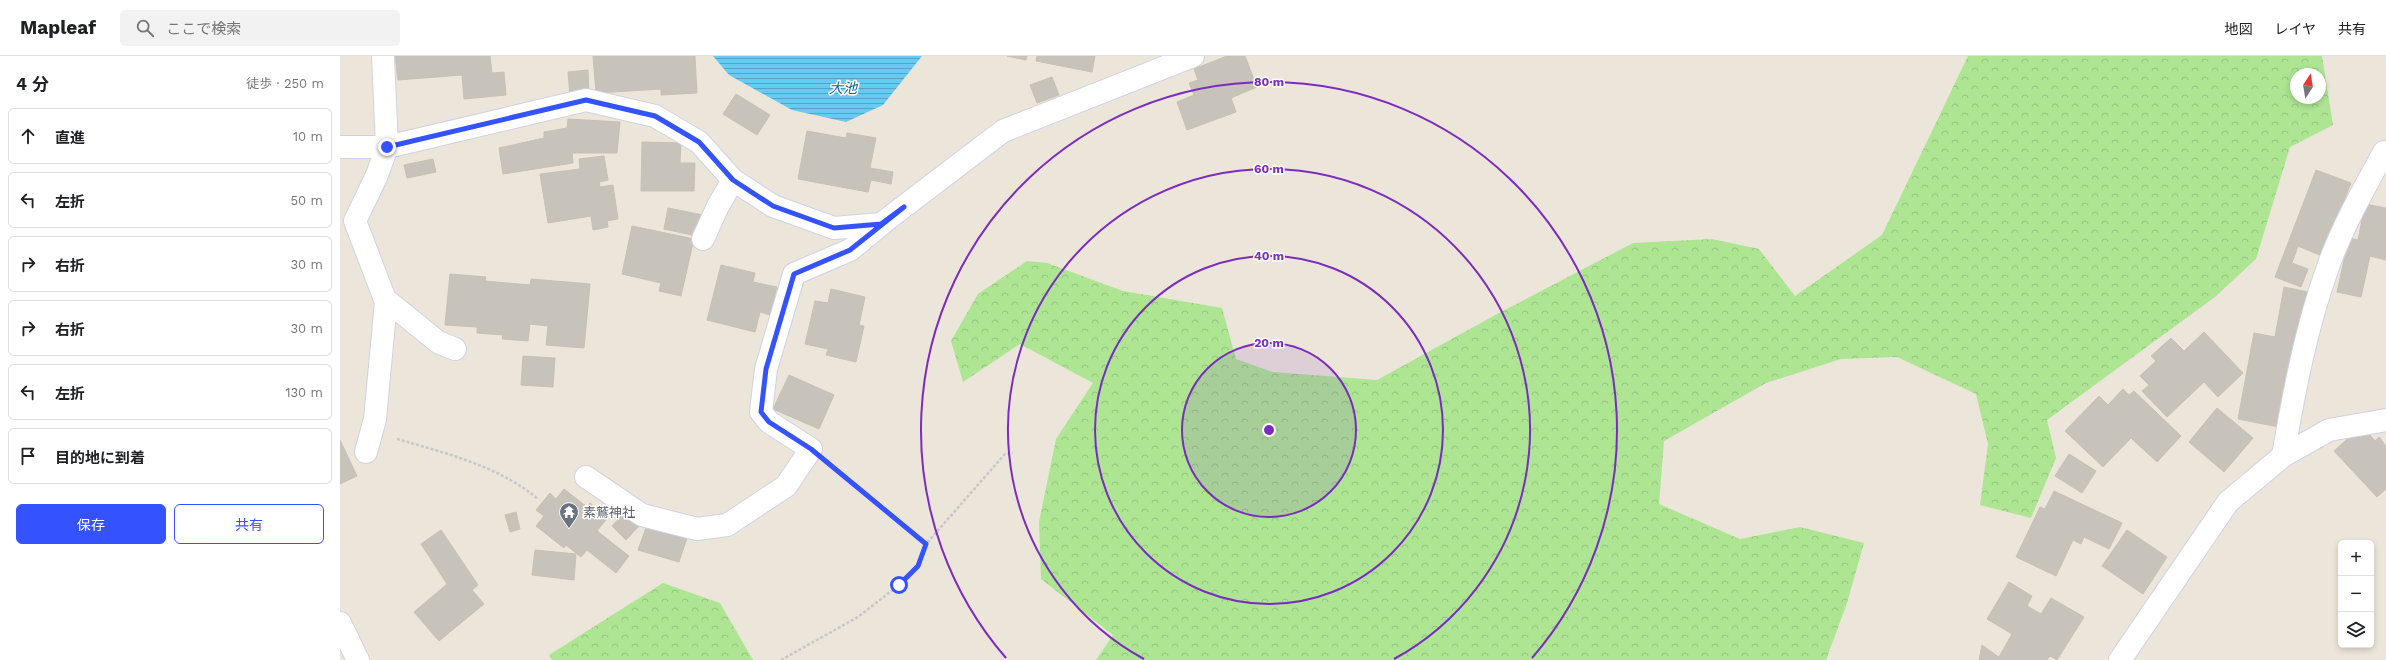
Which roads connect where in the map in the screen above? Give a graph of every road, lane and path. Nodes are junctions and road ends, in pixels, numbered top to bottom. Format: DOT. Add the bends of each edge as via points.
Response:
graph roads {
  1 [pos="1193,56"];
  2 [pos="379,62"];
  3 [pos="340,147"];
  4 [pos="387,147"];
  5 [pos="2384,152"];
  6 [pos="733,180"];
  7 [pos="904,207"];
  8 [pos="703,239"];
  9 [pos="385,299"];
  10 [pos="455,349"];
  11 [pos="2386,420"];
  12 [pos="369,442"];
  13 [pos="811,449"];
  14 [pos="1013,453"];
  15 [pos="2282,456"];
  16 [pos="586,477"];
  17 [pos="538,499"];
  18 [pos="926,544"];
  19 [pos="340,623"];
  20 [pos="358,660"];
  21 [pos="781,660"];
  22 [pos="2120,660"];
  1 -- 7 [label="street" via="1003,131"];
  2 -- 4 [label="street"];
  3 -- 4 [label="street"];
  4 -- 6 [label="street" via="586,100 655,116 699,142"];
  4 -- 9 [label="street" via="355,221"];
  5 -- 15 [label="street" via="2361,194 2328,267 2295,383"];
  6 -- 7 [label="street" via="773,206 834,228 881,224"];
  6 -- 8 [label="street"];
  7 -- 13 [label="street" via="850,250 794,274 766,369 761,412 769,422"];
  9 -- 10 [label="street" via="438,342"];
  9 -- 12 [label="street" via="375,419"];
  11 -- 15 [label="street" via="2329,430"];
  12 -- 17 [label="path" via="457,457 522,485"];
  13 -- 16 [label="street" via="786,486 727,525 697,529 642,514"];
  13 -- 18 [label="path"];
  14 -- 18 [label="path" via="1006,454"];
  15 -- 22 [label="street" via="2228,502"];
  18 -- 21 [label="path" via="918,566 899,585 858,617"];
  19 -- 20 [label="street"];
}
